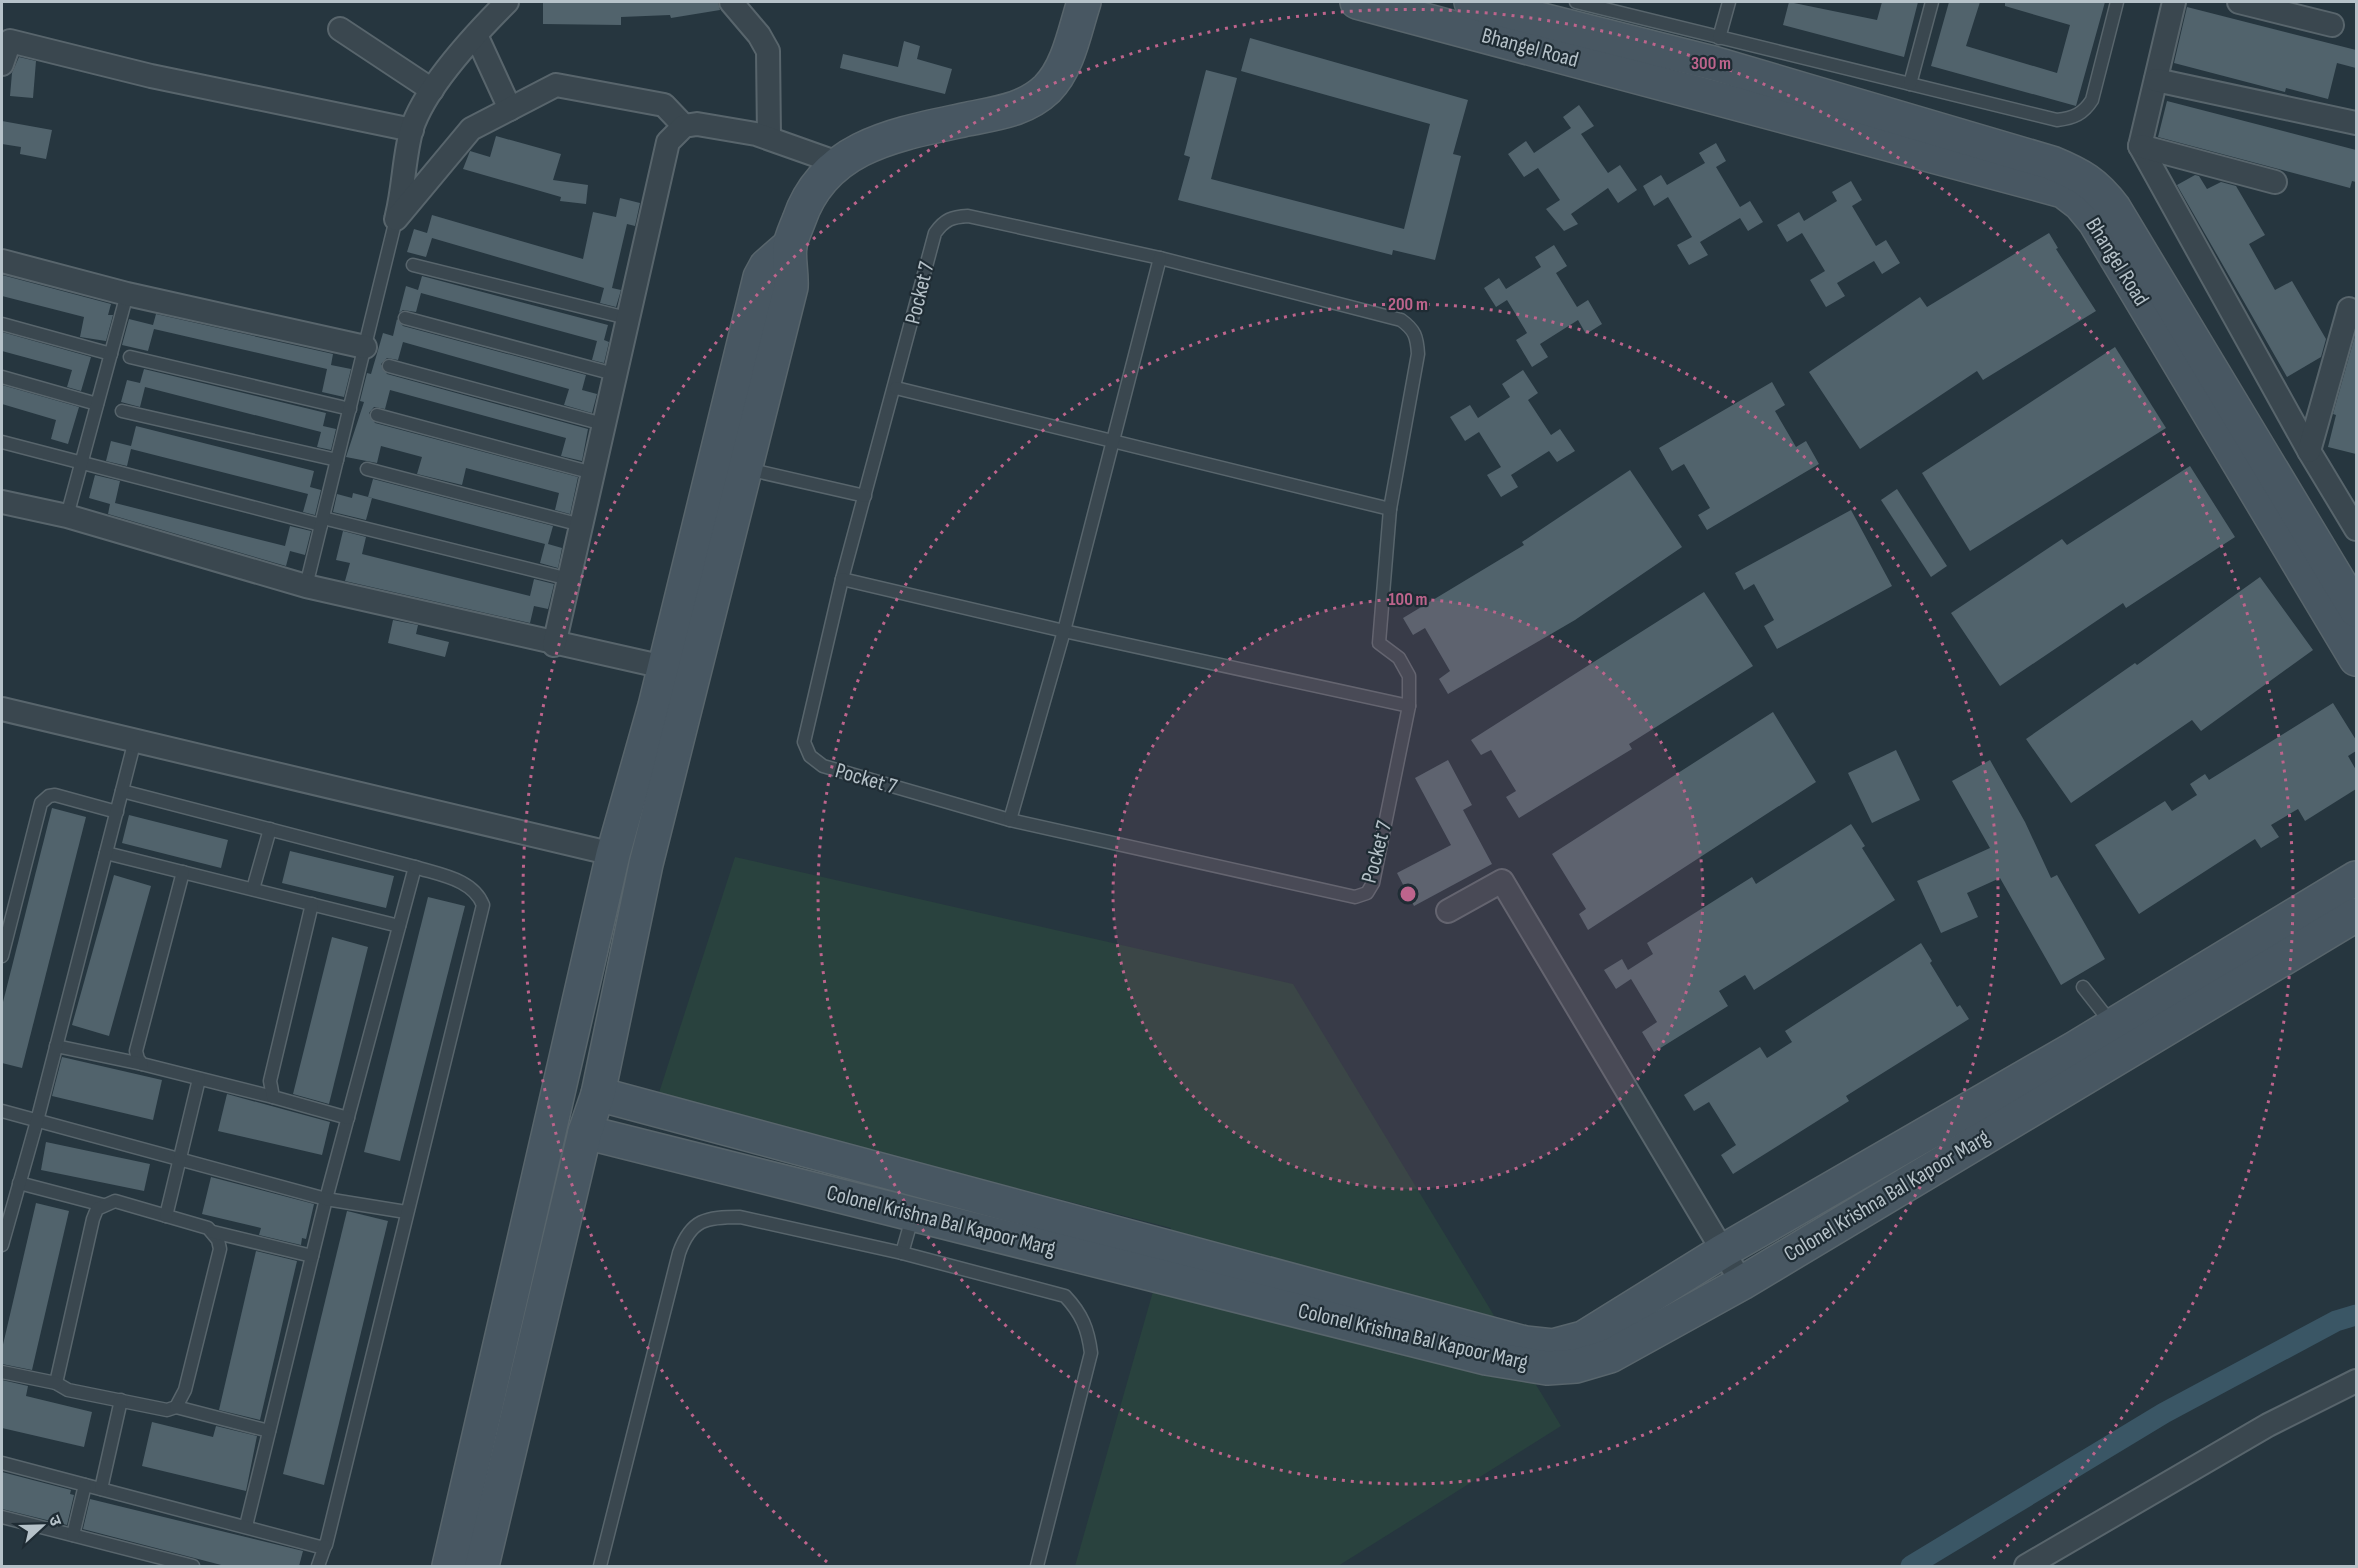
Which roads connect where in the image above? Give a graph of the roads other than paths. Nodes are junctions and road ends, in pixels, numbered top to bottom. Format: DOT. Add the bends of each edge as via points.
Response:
graph roads {
  1 [pos="507,2"];
  2 [pos="731,2"];
  3 [pos="1084,2"];
  4 [pos="1357,2"];
  5 [pos="1471,2"];
  6 [pos="1576,2"];
  7 [pos="1729,2"];
  8 [pos="1932,2"];
  9 [pos="2117,2"];
  10 [pos="2174,2"];
  11 [pos="2239,2"];
  12 [pos="1404,8"];
  13 [pos="2332,25"];
  14 [pos="340,29"];
  15 [pos="476,36"];
  16 [pos="1716,50"];
  17 [pos="2,64"];
  18 [pos="2156,80"];
  19 [pos="1910,84"];
  20 [pos="432,90"];
  21 [pos="1703,94"];
  22 [pos="510,109"];
  23 [pos="2356,123"];
  24 [pos="684,126"];
  25 [pos="412,130"];
  26 [pos="769,137"];
  27 [pos="2140,146"];
  28 [pos="838,163"];
  29 [pos="2275,182"];
  30 [pos="396,219"];
  31 [pos="790,245"];
  32 [pos="1160,258"];
  33 [pos="2,261"];
  34 [pos="413,265"];
  35 [pos="127,294"];
  36 [pos="2349,309"];
  37 [pos="405,318"];
  38 [pos="627,318"];
  39 [pos="2,324"];
  40 [pos="365,347"];
  41 [pos="111,354"];
  42 [pos="130,357"];
  43 [pos="389,366"];
  44 [pos="614,374"];
  45 [pos="2,376"];
  46 [pos="896,388"];
  47 [pos="97,404"];
  48 [pos="350,409"];
  49 [pos="122,411"];
  50 [pos="377,415"];
  51 [pos="603,424"];
  52 [pos="2,442"];
  53 [pos="1112,443"];
  54 [pos="2309,451"];
  55 [pos="337,460"];
  56 [pos="81,462"];
  57 [pos="745,468"];
  58 [pos="367,469"];
  59 [pos="592,473"];
  60 [pos="865,496"];
  61 [pos="2,502"];
  62 [pos="1390,510"];
  63 [pos="67,516"];
  64 [pos="322,521"];
  65 [pos="581,525"];
  66 [pos="2356,529"];
  67 [pos="569,579"];
  68 [pos="842,579"];
  69 [pos="306,586"];
  70 [pos="2356,610"];
  71 [pos="1065,631"];
  72 [pos="554,645"];
  73 [pos="2356,659"];
  74 [pos="664,668"];
  75 [pos="1409,706"];
  76 [pos="2,709"];
  77 [pos="669,711"];
  78 [pos="135,740"];
  79 [pos="122,791"];
  80 [pos="117,812"];
  81 [pos="1010,820"];
  82 [pos="270,829"];
  83 [pos="106,853"];
  84 [pos="613,854"];
  85 [pos="415,867"];
  86 [pos="183,872"];
  87 [pos="2356,878"];
  88 [pos="253,890"];
  89 [pos="312,904"];
  90 [pos="600,906"];
  91 [pos="1448,911"];
  92 [pos="636,912"];
  93 [pos="2356,915"];
  94 [pos="399,926"];
  95 [pos="2,956"];
  96 [pos="2083,987"];
  97 [pos="2113,1026"];
  98 [pos="56,1046"];
  99 [pos="142,1064"];
  100 [pos="199,1078"];
  101 [pos="597,1094"];
  102 [pos="273,1097"];
  103 [pos="2,1111"];
  104 [pos="348,1118"];
  105 [pos="37,1121"];
  106 [pos="585,1132"];
  107 [pos="181,1160"];
  108 [pos="19,1183"];
  109 [pos="326,1199"];
  110 [pos="103,1205"];
  111 [pos="406,1212"];
  112 [pos="913,1214"];
  113 [pos="166,1216"];
  114 [pos="213,1232"];
  115 [pos="2,1245"];
  116 [pos="1723,1251"];
  117 [pos="902,1253"];
  118 [pos="312,1256"];
  119 [pos="1742,1282"];
  120 [pos="2,1372"];
  121 [pos="2356,1381"];
  122 [pos="56,1383"];
  123 [pos="121,1400"];
  124 [pos="176,1407"];
  125 [pos="269,1431"];
  126 [pos="2,1463"];
  127 [pos="85,1485"];
  128 [pos="101,1489"];
  129 [pos="2,1517"];
  130 [pos="246,1526"];
  131 [pos="74,1535"];
  132 [pos="324,1546"];
  133 [pos="193,1566"];
  134 [pos="318,1566"];
  135 [pos="449,1566"];
  136 [pos="482,1566"];
  137 [pos="600,1566"];
  138 [pos="1037,1566"];
  139 [pos="2026,1566"];
  1 -- 15 [label="street"];
  2 -- 26 [label="street" via="768,51"];
  3 -- 28 [label="street" via="1066,57 1049,86 1033,101 1011,110 904,133 874,143"];
  4 -- 12 [label="street, Bhangel Road"];
  5 -- 16 [label="street, Bhangel Road"];
  6 -- 16 [label="lane"];
  7 -- 16 [label="lane"];
  8 -- 19 [label="lane"];
  9 -- 19 [label="lane" via="2092,100 2084,111 2071,118 2057,120"];
  10 -- 18 [label="street"];
  11 -- 13 [label="street"];
  12 -- 21 [label="street, Bhangel Road"];
  14 -- 20 [label="street"];
  15 -- 20 [label="street"];
  15 -- 22 [label="street"];
  16 -- 19 [label="lane"];
  16 -- 21 [label="street"];
  16 -- 70 [label="street, Bhangel Road" via="2052,163 2097,186 2114,208"];
  17 -- 25 [label="street" via="9,41 151,76"];
  18 -- 23 [label="street"];
  18 -- 27 [label="street"];
  20 -- 25 [label="street"];
  21 -- 73 [label="street, Bhangel Road" via="2064,192 2080,204 2095,222"];
  22 -- 24 [label="street" via="556,85 664,105"];
  22 -- 30 [label="street" via="471,129"];
  24 -- 26 [label="street" via="697,124"];
  24 -- 38 [label="street" via="668,142"];
  25 -- 30 [label="street"];
  26 -- 28 [label="street"];
  27 -- 29 [label="street"];
  27 -- 54 [label="street"];
  28 -- 31 [label="street" via="818,181 804,204"];
  30 -- 40 [label="lane"];
  31 -- 57 [label="street" via="791,287"];
  31 -- 74 [label="street" via="766,266 760,277"];
  32 -- 46 [label="lane, Pocket 7" via="968,216 952,217 936,232"];
  32 -- 53 [label="lane"];
  32 -- 62 [label="lane, Pocket 7" via="1401,320 1413,328 1418,338 1418,354"];
  33 -- 35 [label="street"];
  34 -- 38 [label="lane"];
  35 -- 40 [label="street"];
  35 -- 41 [label="lane"];
  36 -- 54 [label="street"];
  37 -- 44 [label="lane"];
  38 -- 44 [label="street"];
  39 -- 41 [label="lane"];
  40 -- 48 [label="lane"];
  41 -- 47 [label="lane"];
  42 -- 48 [label="lane"];
  43 -- 51 [label="lane"];
  44 -- 51 [label="street"];
  45 -- 47 [label="lane"];
  46 -- 53 [label="lane"];
  46 -- 60 [label="lane, Pocket 7"];
  47 -- 56 [label="lane"];
  48 -- 55 [label="lane"];
  49 -- 55 [label="lane"];
  50 -- 59 [label="lane"];
  51 -- 59 [label="street"];
  52 -- 56 [label="lane"];
  53 -- 62 [label="lane"];
  53 -- 71 [label="lane"];
  54 -- 66 [label="street"];
  55 -- 64 [label="lane"];
  56 -- 63 [label="lane"];
  56 -- 64 [label="lane"];
  57 -- 60 [label="lane"];
  57 -- 77 [label="street"];
  58 -- 65 [label="lane"];
  59 -- 65 [label="street"];
  60 -- 68 [label="lane, Pocket 7"];
  61 -- 63 [label="street"];
  62 -- 75 [label="lane, Pocket 7" via="1379,643 1399,658 1409,676"];
  63 -- 69 [label="street"];
  64 -- 67 [label="lane"];
  64 -- 69 [label="lane"];
  65 -- 67 [label="street"];
  67 -- 72 [label="street"];
  68 -- 71 [label="lane"];
  68 -- 81 [label="lane, Pocket 7" via="804,742 810,756 823,766"];
  69 -- 72 [label="street"];
  71 -- 75 [label="lane"];
  71 -- 81 [label="lane"];
  72 -- 74 [label="street"];
  74 -- 77 [label="street"];
  75 -- 81 [label="lane, Pocket 7" via="1373,883 1367,893 1355,897"];
  76 -- 78 [label="street"];
  77 -- 84 [label="street"];
  77 -- 92 [label="street"];
  78 -- 79 [label="lane"];
  78 -- 84 [label="street"];
  79 -- 80 [label="lane"];
  79 -- 82 [label="lane"];
  80 -- 83 [label="lane"];
  80 -- 95 [label="lane" via="55,795 40,803"];
  82 -- 85 [label="lane"];
  82 -- 88 [label="lane"];
  83 -- 86 [label="lane"];
  83 -- 98 [label="lane"];
  84 -- 90 [label="street"];
  85 -- 94 [label="lane"];
  85 -- 111 [label="lane" via="470,886 483,905"];
  86 -- 88 [label="lane"];
  86 -- 99 [label="lane" via="136,1051"];
  87 -- 97 [label="street"];
  88 -- 89 [label="lane"];
  89 -- 94 [label="lane"];
  89 -- 102 [label="lane" via="270,1081"];
  90 -- 92 [label="street"];
  90 -- 135 [label="street"];
  91 -- 116 [label="street" via="1502,881"];
  92 -- 101 [label="street"];
  93 -- 119 [label="street, Colonel Krishna Bal Kapoor Marg"];
  94 -- 104 [label="lane"];
  96 -- 97 [label="lane"];
  97 -- 116 [label="street"];
  98 -- 99 [label="lane"];
  98 -- 105 [label="lane"];
  99 -- 100 [label="lane"];
  100 -- 102 [label="lane"];
  100 -- 107 [label="lane"];
  101 -- 106 [label="street"];
  101 -- 116 [label="street" via="1525,1343 1552,1346 1583,1338"];
  102 -- 104 [label="lane"];
  103 -- 105 [label="lane"];
  104 -- 109 [label="lane"];
  105 -- 107 [label="lane"];
  105 -- 108 [label="lane"];
  106 -- 112 [label="street, Colonel Krishna Bal Kapoor Marg"];
  106 -- 136 [label="street"];
  107 -- 109 [label="lane"];
  107 -- 113 [label="lane"];
  108 -- 110 [label="lane"];
  108 -- 115 [label="lane"];
  109 -- 111 [label="lane"];
  109 -- 118 [label="lane"];
  110 -- 113 [label="lane" via="115,1201"];
  110 -- 122 [label="lane" via="93,1219"];
  111 -- 132 [label="lane"];
  112 -- 117 [label="lane"];
  112 -- 119 [label="street, Colonel Krishna Bal Kapoor Marg" via="1475,1355 1547,1368 1576,1366 1610,1356"];
  113 -- 114 [label="lane"];
  114 -- 118 [label="lane"];
  114 -- 124 [label="lane" via="220,1249 185,1390"];
  116 -- 119 [label="street"];
  117 -- 137 [label="lane" via="740,1217 718,1216 699,1222 688,1231 679,1253"];
  117 -- 138 [label="lane" via="1065,1296 1079,1310 1088,1331 1091,1353"];
  118 -- 125 [label="lane"];
  120 -- 122 [label="lane"];
  121 -- 139 [label="street" via="2268,1425"];
  122 -- 123 [label="lane" via="68,1390"];
  123 -- 124 [label="lane" via="167,1410"];
  123 -- 128 [label="lane"];
  124 -- 125 [label="lane"];
  125 -- 130 [label="lane"];
  126 -- 127 [label="lane"];
  127 -- 128 [label="lane"];
  127 -- 131 [label="lane"];
  128 -- 130 [label="lane"];
  129 -- 131 [label="lane"];
  130 -- 132 [label="lane"];
  131 -- 133 [label="lane"];
  132 -- 134 [label="lane"];
}
